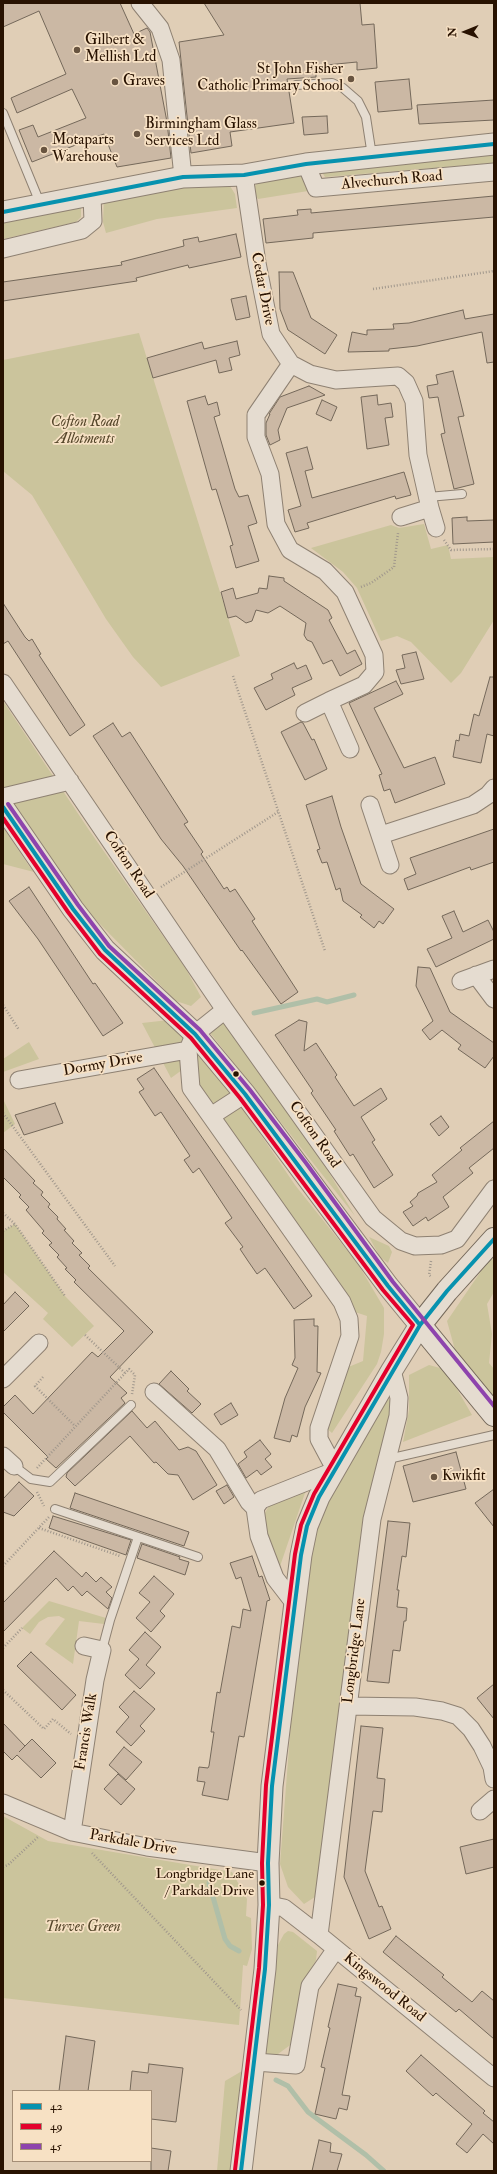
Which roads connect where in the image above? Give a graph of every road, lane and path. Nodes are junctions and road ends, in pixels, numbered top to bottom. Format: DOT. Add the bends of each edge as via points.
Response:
graph roads {
  1 [pos="140,3"];
  2 [pos="296,85"];
  3 [pos="3,113"];
  4 [pos="494,144"];
  5 [pos="372,157"];
  6 [pos="306,164"];
  7 [pos="494,172"];
  8 [pos="244,175"];
  9 [pos="183,177"];
  10 [pos="92,196"];
  11 [pos="41,206"];
  12 [pos="3,212"];
  13 [pos="3,249"];
  14 [pos="494,271"];
  15 [pos="373,289"];
  16 [pos="291,364"];
  17 [pos="462,494"];
  18 [pos="429,502"];
  19 [pos="400,517"];
  20 [pos="436,528"];
  21 [pos="494,549"];
  22 [pos="345,592"];
  23 [pos="233,676"];
  24 [pos="3,683"];
  25 [pos="329,701"];
  26 [pos="305,713"];
  27 [pos="350,749"];
  28 [pos="70,781"];
  29 [pos="494,788"];
  30 [pos="3,797"];
  31 [pos="370,805"];
  32 [pos="3,807"];
  33 [pos="278,812"];
  34 [pos="381,836"];
  35 [pos="390,865"];
  36 [pos="148,895"];
  37 [pos="325,950"];
  38 [pos="494,969"];
  39 [pos="494,999"];
  40 [pos="3,1005"];
  41 [pos="225,1010"];
  42 [pos="19,1030"];
  43 [pos="191,1042"];
  44 [pos="19,1080"];
  45 [pos="245,1094"];
  46 [pos="3,1113"];
  47 [pos="210,1116"];
  48 [pos="494,1189"];
  49 [pos="3,1213"];
  50 [pos="15,1224"];
  51 [pos="3,1231"];
  52 [pos="494,1241"];
  53 [pos="114,1266"];
  54 [pos="65,1296"];
  55 [pos="420,1325"];
  56 [pos="85,1335"];
  57 [pos="39,1343"];
  58 [pos="392,1370"];
  59 [pos="125,1373"];
  60 [pos="43,1378"];
  61 [pos="3,1379"];
  62 [pos="154,1392"];
  63 [pos="131,1405"];
  64 [pos="494,1415"];
  65 [pos="75,1426"];
  66 [pos="494,1435"];
  67 [pos="388,1459"];
  68 [pos="9,1461"];
  69 [pos="335,1470"];
  70 [pos="30,1478"];
  71 [pos="255,1508"];
  72 [pos="55,1509"];
  73 [pos="39,1528"];
  74 [pos="138,1537"];
  75 [pos="198,1557"];
  76 [pos="130,1559"];
  77 [pos="3,1566"];
  78 [pos="294,1604"];
  79 [pos="22,1628"];
  80 [pos="84,1646"];
  81 [pos="3,1648"];
  82 [pos="102,1650"];
  83 [pos="3,1690"];
  84 [pos="348,1706"];
  85 [pos="85,1746"];
  86 [pos="494,1779"];
  87 [pos="494,1799"];
  88 [pos="3,1803"];
  89 [pos="480,1811"];
  90 [pos="52,1824"];
  91 [pos="72,1832"];
  92 [pos="268,1863"];
  93 [pos="3,1867"];
  94 [pos="269,1905"];
  95 [pos="319,1935"];
  96 [pos="336,1949"];
  97 [pos="246,2010"];
  98 [pos="255,2062"];
  99 [pos="494,2078"];
  100 [pos="240,2171"];
  1 -- 9 [label="street" via="160,28 171,60"];
  2 -- 5 [label="lane" via="332,83 343,88 358,101 366,117"];
  3 -- 11 [label="lane"];
  4 -- 5 [label="street, Alvechurch Road"];
  5 -- 6 [label="street, Alvechurch Road"];
  6 -- 7 [label="street, Alvechurch Road" via="316,188"];
  6 -- 8 [label="street, Alvechurch Road"];
  8 -- 9 [label="street, Alvechurch Road"];
  8 -- 16 [label="street, Cedar Drive" via="271,334"];
  9 -- 10 [label="street, Alvechurch Road"];
  10 -- 11 [label="street, Alvechurch Road"];
  10 -- 13 [label="street" via="93,221 82,230"];
  11 -- 12 [label="street, Alvechurch Road"];
  14 -- 15 [label="path"];
  16 -- 18 [label="street, Cedar Drive" via="310,374 336,380 398,376 406,383 414,401 418,455"];
  16 -- 22 [label="street" via="256,415 256,437 270,474 276,524 290,550 325,571"];
  17 -- 18 [label="lane"];
  18 -- 19 [label="street"];
  18 -- 20 [label="street, Cedar Drive"];
  19 -- 22 [label="path" via="394,567 371,583"];
  20 -- 21 [label="path" via="451,550"];
  22 -- 25 [label="street" via="374,655 375,672 364,685"];
  23 -- 33 [label="path"];
  24 -- 28 [label="street, Cofton Road"];
  25 -- 26 [label="street"];
  25 -- 27 [label="street"];
  28 -- 30 [label="street"];
  28 -- 36 [label="street, Cofton Road"];
  29 -- 34 [label="street" via="473,805"];
  31 -- 34 [label="street"];
  32 -- 43 [label="street, Cofton Road" via="105,950"];
  33 -- 36 [label="path"];
  33 -- 37 [label="path"];
  34 -- 35 [label="street"];
  36 -- 41 [label="street, Cofton Road"];
  38 -- 39 [label="street" via="468,978"];
  40 -- 42 [label="path"];
  41 -- 43 [label="street"];
  41 -- 48 [label="street, Cofton Road" via="373,1218 401,1241 415,1246 441,1245 457,1238"];
  43 -- 44 [label="street, Dormy Drive"];
  43 -- 45 [label="street, Cofton Road"];
  43 -- 47 [label="street" via="191,1088"];
  45 -- 47 [label="street"];
  45 -- 55 [label="street, Cofton Road"];
  46 -- 53 [label="path"];
  47 -- 69 [label="street" via="342,1302 349,1319 350,1336 319,1428 319,1439"];
  49 -- 50 [label="path"];
  50 -- 51 [label="path"];
  50 -- 54 [label="path"];
  52 -- 55 [label="main road" via="447,1291"];
  55 -- 58 [label="street"];
  55 -- 64 [label="main road"];
  56 -- 59 [label="path"];
  57 -- 61 [label="street"];
  58 -- 67 [label="street, Longbridge Lane" via="399,1398 398,1416"];
  58 -- 69 [label="street"];
  59 -- 63 [label="path" via="129,1369 135,1374"];
  59 -- 65 [label="path"];
  60 -- 65 [label="path" via="35,1386"];
  62 -- 71 [label="street" via="217,1449"];
  63 -- 70 [label="lane" via="50,1482"];
  65 -- 70 [label="path"];
  66 -- 67 [label="lane"];
  67 -- 84 [label="street, Longbridge Lane" via="372,1519"];
  68 -- 70 [label="lane"];
  69 -- 71 [label="street" via="261,1500"];
  69 -- 78 [label="street" via="319,1498 308,1526"];
  70 -- 73 [label="path" via="49,1517"];
  71 -- 78 [label="street" via="259,1536 275,1578"];
  72 -- 74 [label="lane"];
  73 -- 76 [label="path"];
  73 -- 77 [label="path"];
  74 -- 75 [label="lane"];
  74 -- 76 [label="lane"];
  76 -- 82 [label="lane"];
  78 -- 92 [label="street" via="272,1786"];
  79 -- 81 [label="path"];
  80 -- 82 [label="street"];
  82 -- 85 [label="street, Francis Walk"];
  83 -- 85 [label="path" via="44,1729 53,1718"];
  84 -- 86 [label="street" via="415,1707 458,1716 471,1729 482,1746 492,1767"];
  84 -- 95 [label="street, Longbridge Lane"];
  85 -- 91 [label="street, Francis Walk"];
  87 -- 89 [label="street"];
  88 -- 90 [label="street, Parkdale Drive"];
  90 -- 91 [label="street, Parkdale Drive"];
  90 -- 93 [label="path"];
  91 -- 92 [label="street, Parkdale Drive" via="148,1847"];
  91 -- 97 [label="path" via="240,2010"];
  92 -- 94 [label="street"];
  94 -- 95 [label="street, Kingswood Road" via="284,1908"];
  94 -- 98 [label="street"];
  95 -- 96 [label="street, Kingswood Road"];
  96 -- 98 [label="street" via="310,1986 296,2065"];
  96 -- 99 [label="street, Kingswood Road"];
  98 -- 100 [label="street"];
}
